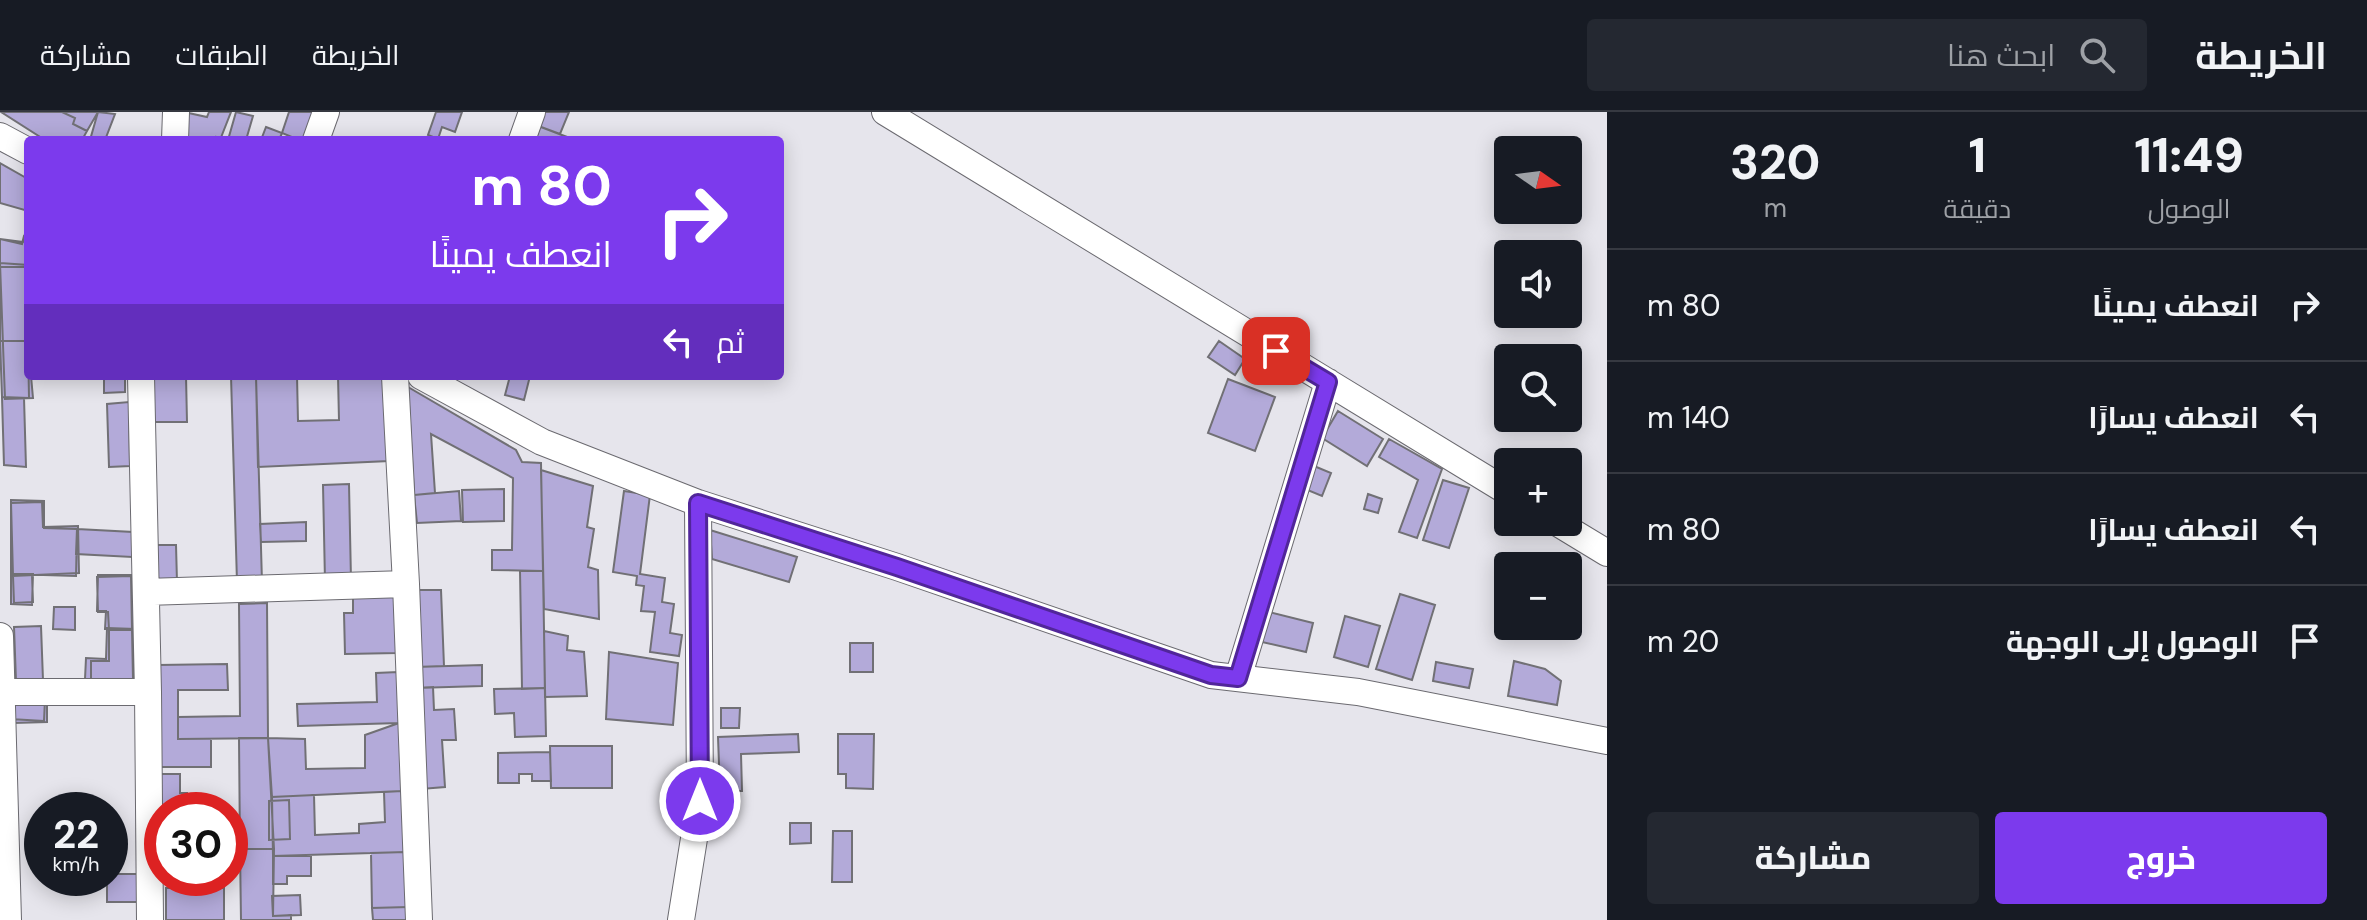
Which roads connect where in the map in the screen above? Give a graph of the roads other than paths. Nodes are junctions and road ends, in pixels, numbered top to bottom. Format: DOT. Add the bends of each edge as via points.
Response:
graph roads {
  1 [pos="176,112"];
  2 [pos="326,112"];
  3 [pos="532,112"];
  4 [pos="885,112"];
  5 [pos="0,136"];
  6 [pos="175,136"];
  7 [pos="317,136"];
  8 [pos="523,136"];
  9 [pos="24,149"];
  10 [pos="141,380"];
  11 [pos="395,380"];
  12 [pos="434,380"];
  13 [pos="1328,382"];
  14 [pos="1494,483"];
  15 [pos="698,503"];
  16 [pos="1579,536"];
  17 [pos="1607,553"];
  18 [pos="406,584"];
  19 [pos="146,592"];
  20 [pos="0,636"];
  21 [pos="1238,678"];
  22 [pos="1,684"];
  23 [pos="148,692"];
  24 [pos="1607,741"];
  25 [pos="8,920"];
  26 [pos="150,920"];
  27 [pos="419,920"];
  28 [pos="681,920"];
  1 -- 6 [label="street"];
  2 -- 7 [label="street"];
  3 -- 8 [label="street"];
  4 -- 13 [label="street"];
  5 -- 9 [label="street"];
  10 -- 19 [label="street"];
  11 -- 18 [label="street"];
  12 -- 15 [label="street" via="542,442"];
  13 -- 14 [label="street"];
  13 -- 21 [label="street"];
  15 -- 21 [label="street" via="1211,675"];
  15 -- 28 [label="street" via="700,801"];
  16 -- 17 [label="street"];
  18 -- 19 [label="street"];
  18 -- 27 [label="street"];
  19 -- 23 [label="street"];
  20 -- 22 [label="street"];
  21 -- 24 [label="street" via="1358,692"];
  22 -- 23 [label="street"];
  22 -- 25 [label="street"];
  23 -- 26 [label="street"];
}
